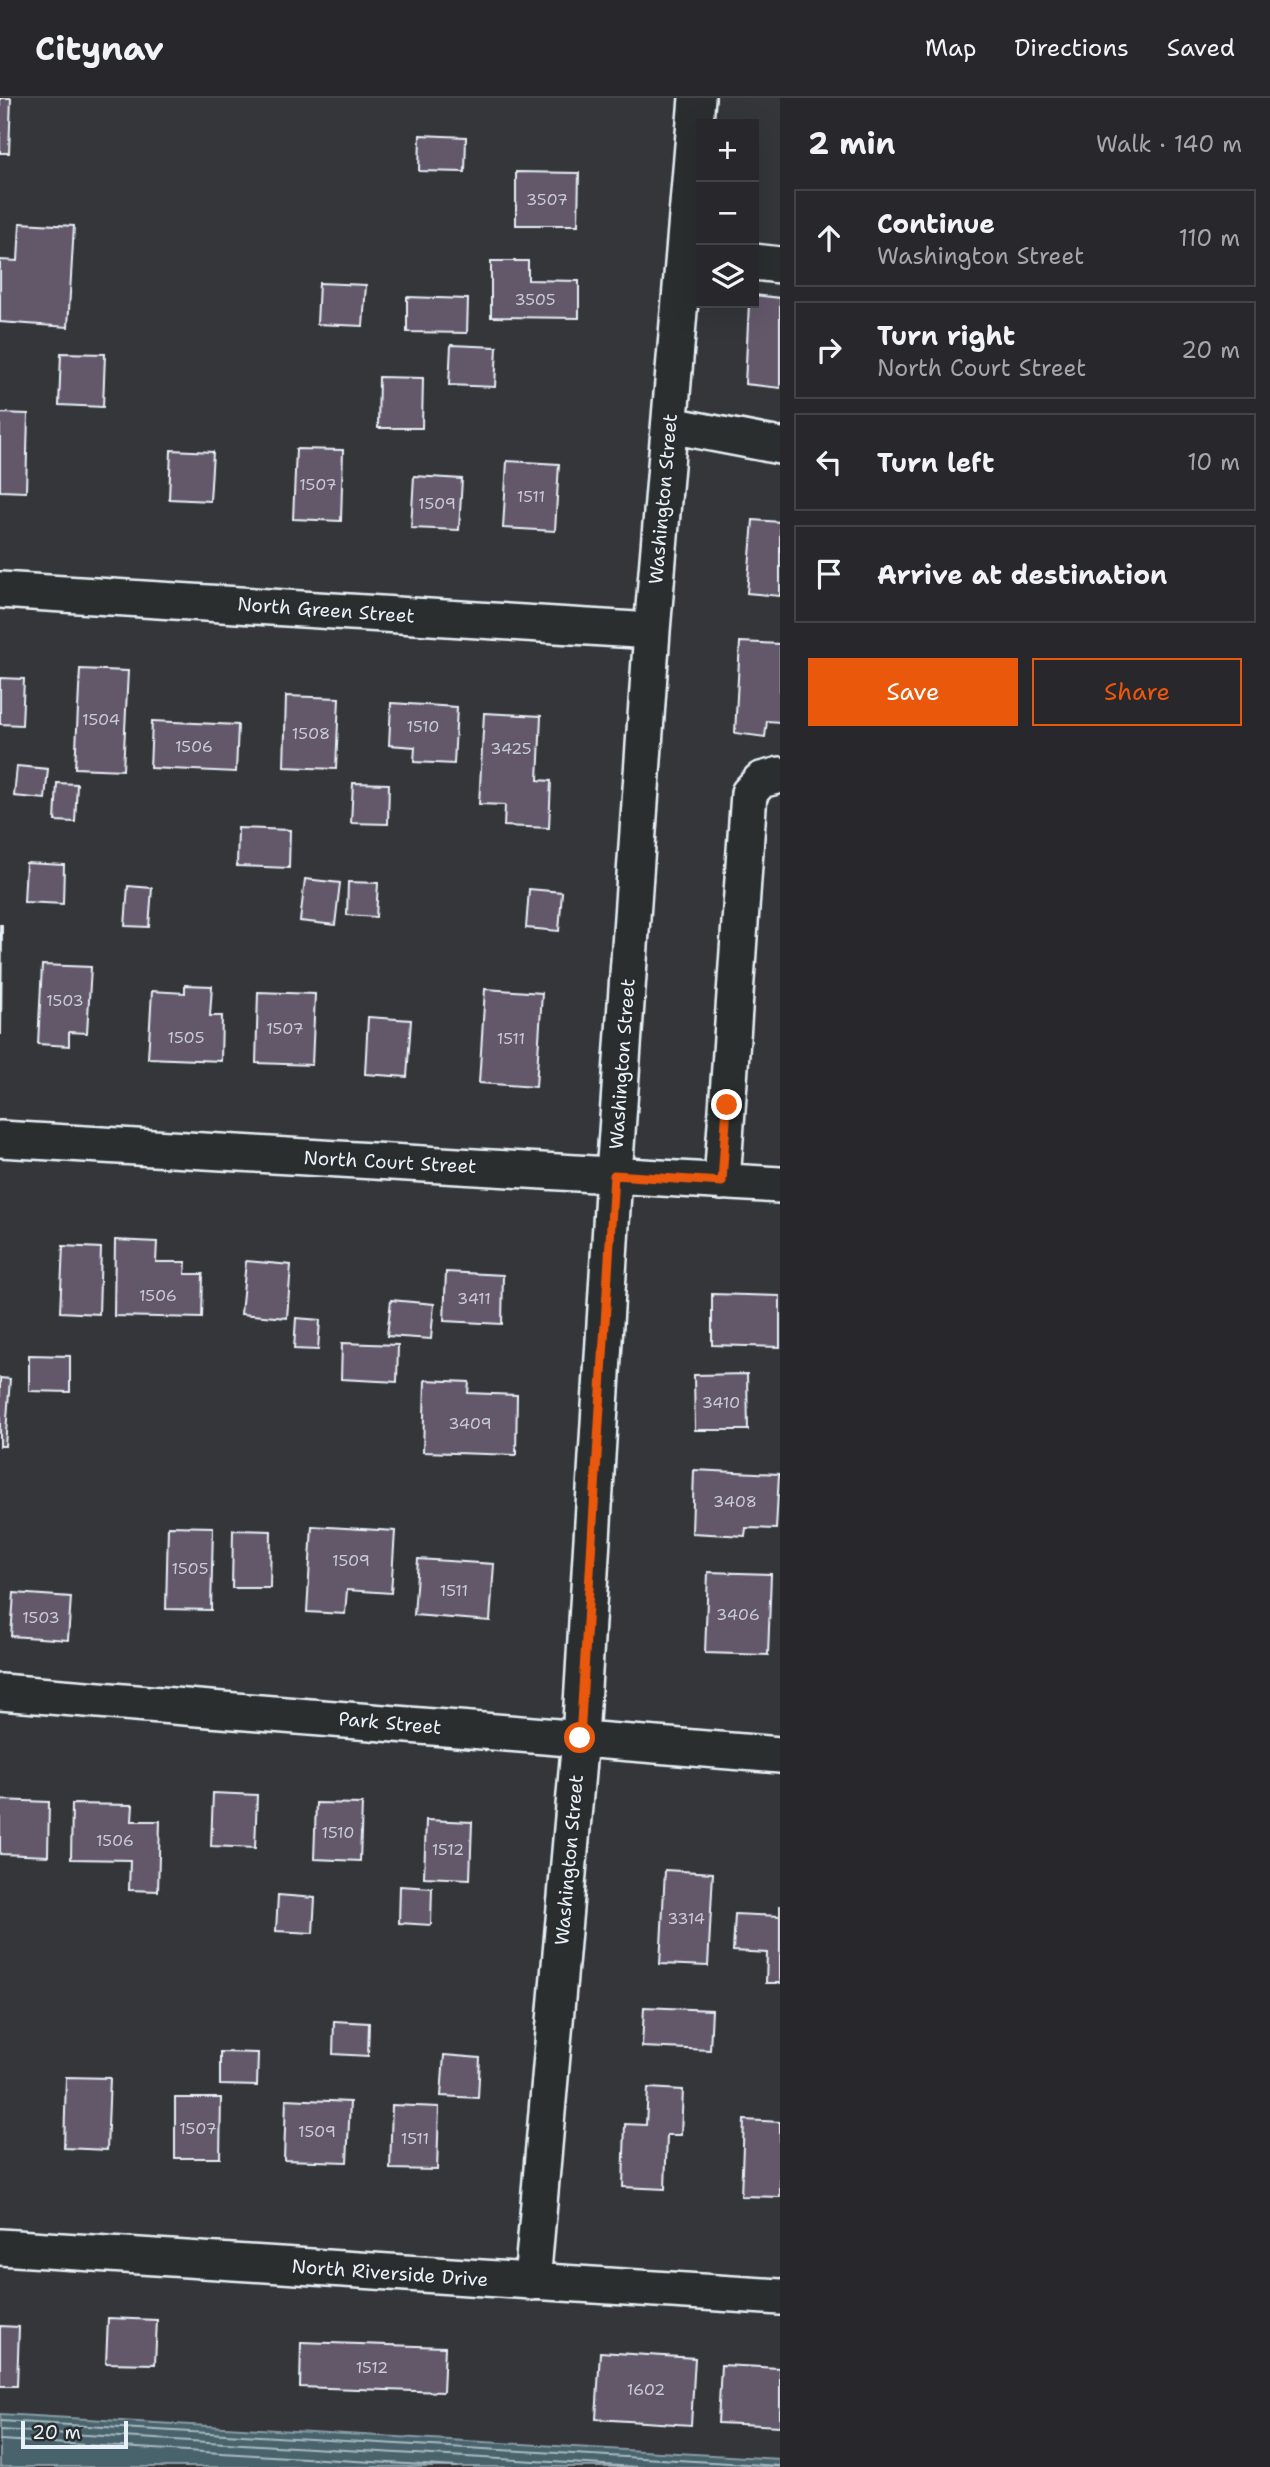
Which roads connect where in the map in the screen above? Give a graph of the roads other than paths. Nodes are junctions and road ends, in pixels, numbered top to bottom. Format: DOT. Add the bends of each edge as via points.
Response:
graph roads {
  1 [pos="697,98"];
  2 [pos="692,259"];
  3 [pos="759,263"];
  4 [pos="780,265"];
  5 [pos="670,425"];
  6 [pos="780,446"];
  7 [pos="0,590"];
  8 [pos="652,631"];
  9 [pos="780,775"];
  10 [pos="0,1139"];
  11 [pos="614,1175"];
  12 [pos="722,1182"];
  13 [pos="780,1185"];
  14 [pos="0,1692"];
  15 [pos="580,1738"];
  16 [pos="780,1755"];
  17 [pos="0,2247"];
  18 [pos="532,2282"];
  19 [pos="780,2297"];
  1 -- 2 [label="street, Washington Street"];
  2 -- 5 [label="street, Washington Street"];
  3 -- 4 [label="street"];
  5 -- 6 [label="street"];
  5 -- 8 [label="street, Washington Street"];
  7 -- 8 [label="street, North Green Street"];
  8 -- 11 [label="street, Washington Street"];
  9 -- 12 [label="street" via="761,780 749,793"];
  10 -- 11 [label="street, North Court Street"];
  11 -- 12 [label="street, North Court Street"];
  11 -- 15 [label="street, Washington Street"];
  12 -- 13 [label="street, North Court Street"];
  14 -- 15 [label="street, Park Street"];
  15 -- 16 [label="street, Park Street"];
  15 -- 18 [label="street, Washington Street"];
  17 -- 18 [label="street, North Riverside Drive"];
  18 -- 19 [label="street, North Riverside Drive"];
}
